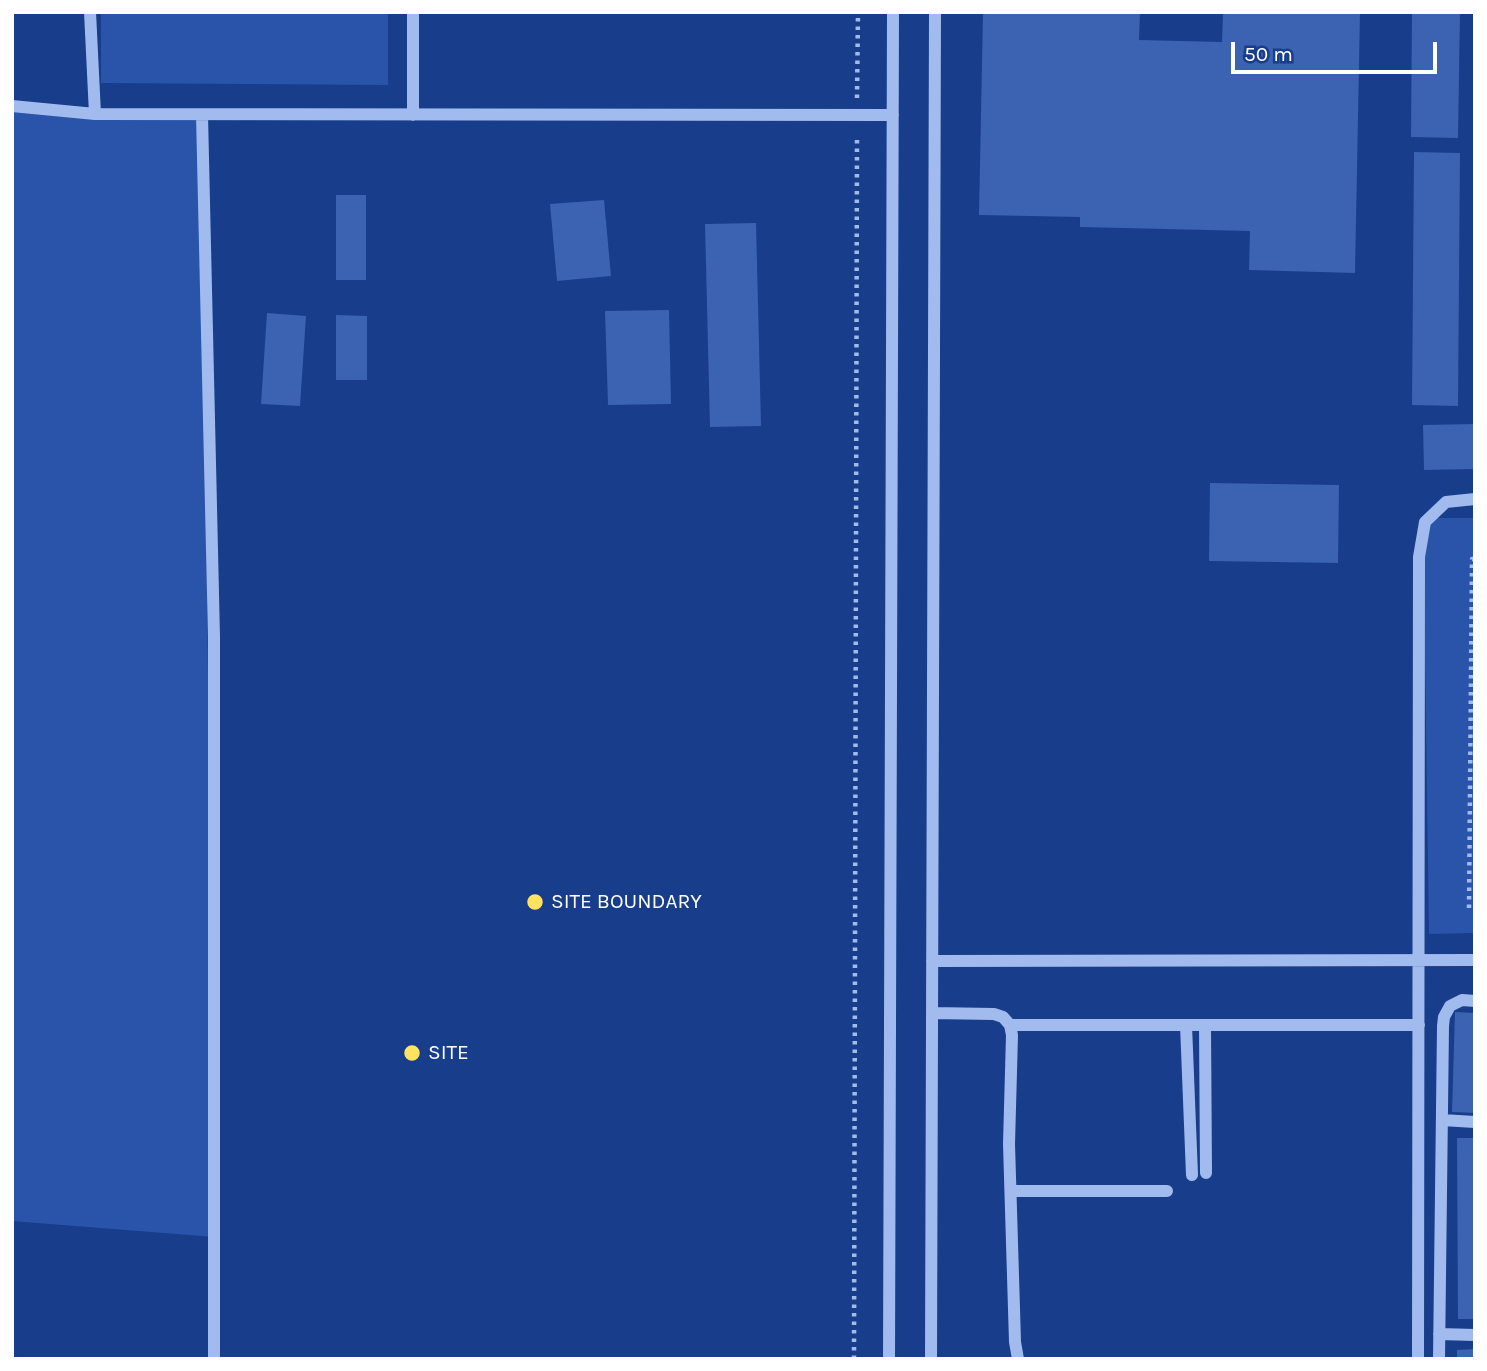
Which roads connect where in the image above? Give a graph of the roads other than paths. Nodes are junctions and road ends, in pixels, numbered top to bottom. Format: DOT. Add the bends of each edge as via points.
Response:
graph roads {
  1 [pos="90,12"];
  2 [pos="413,12"];
  3 [pos="893,12"];
  4 [pos="934,12"];
  5 [pos="12,106"];
  6 [pos="95,114"];
  7 [pos="202,115"];
  8 [pos="413,115"];
  9 [pos="893,115"];
  10 [pos="1475,499"];
  11 [pos="1420,960"];
  12 [pos="1475,960"];
  13 [pos="932,961"];
  14 [pos="1475,1001"];
  15 [pos="932,1013"];
  16 [pos="1010,1025"];
  17 [pos="1186,1025"];
  18 [pos="1205,1025"];
  19 [pos="1419,1025"];
  20 [pos="1442,1120"];
  21 [pos="1475,1122"];
  22 [pos="1206,1173"];
  23 [pos="1192,1175"];
  24 [pos="1011,1191"];
  25 [pos="1167,1191"];
  26 [pos="1439,1334"];
  27 [pos="1475,1335"];
  28 [pos="214,1359"];
  29 [pos="889,1359"];
  30 [pos="931,1359"];
  31 [pos="1018,1359"];
  32 [pos="1418,1359"];
  33 [pos="1439,1359"];
  1 -- 6 [label="street"];
  2 -- 8 [label="street"];
  3 -- 9 [label="street"];
  4 -- 13 [label="street"];
  5 -- 6 [label="street"];
  6 -- 7 [label="street"];
  7 -- 8 [label="street"];
  7 -- 28 [label="street" via="214,637"];
  8 -- 9 [label="street"];
  9 -- 29 [label="street"];
  10 -- 11 [label="street" via="1446,502 1425,522 1419,557"];
  11 -- 12 [label="street"];
  11 -- 13 [label="street"];
  11 -- 19 [label="street"];
  13 -- 15 [label="street"];
  14 -- 20 [label="street" via="1455,1003 1444,1017"];
  15 -- 16 [label="street" via="994,1014"];
  15 -- 30 [label="street"];
  16 -- 17 [label="street"];
  16 -- 24 [label="street"];
  17 -- 18 [label="street"];
  17 -- 23 [label="street"];
  18 -- 19 [label="street"];
  18 -- 22 [label="street"];
  19 -- 32 [label="street"];
  20 -- 21 [label="street"];
  20 -- 26 [label="street"];
  24 -- 25 [label="street"];
  24 -- 31 [label="street"];
  26 -- 27 [label="street"];
  26 -- 33 [label="street"];
}
